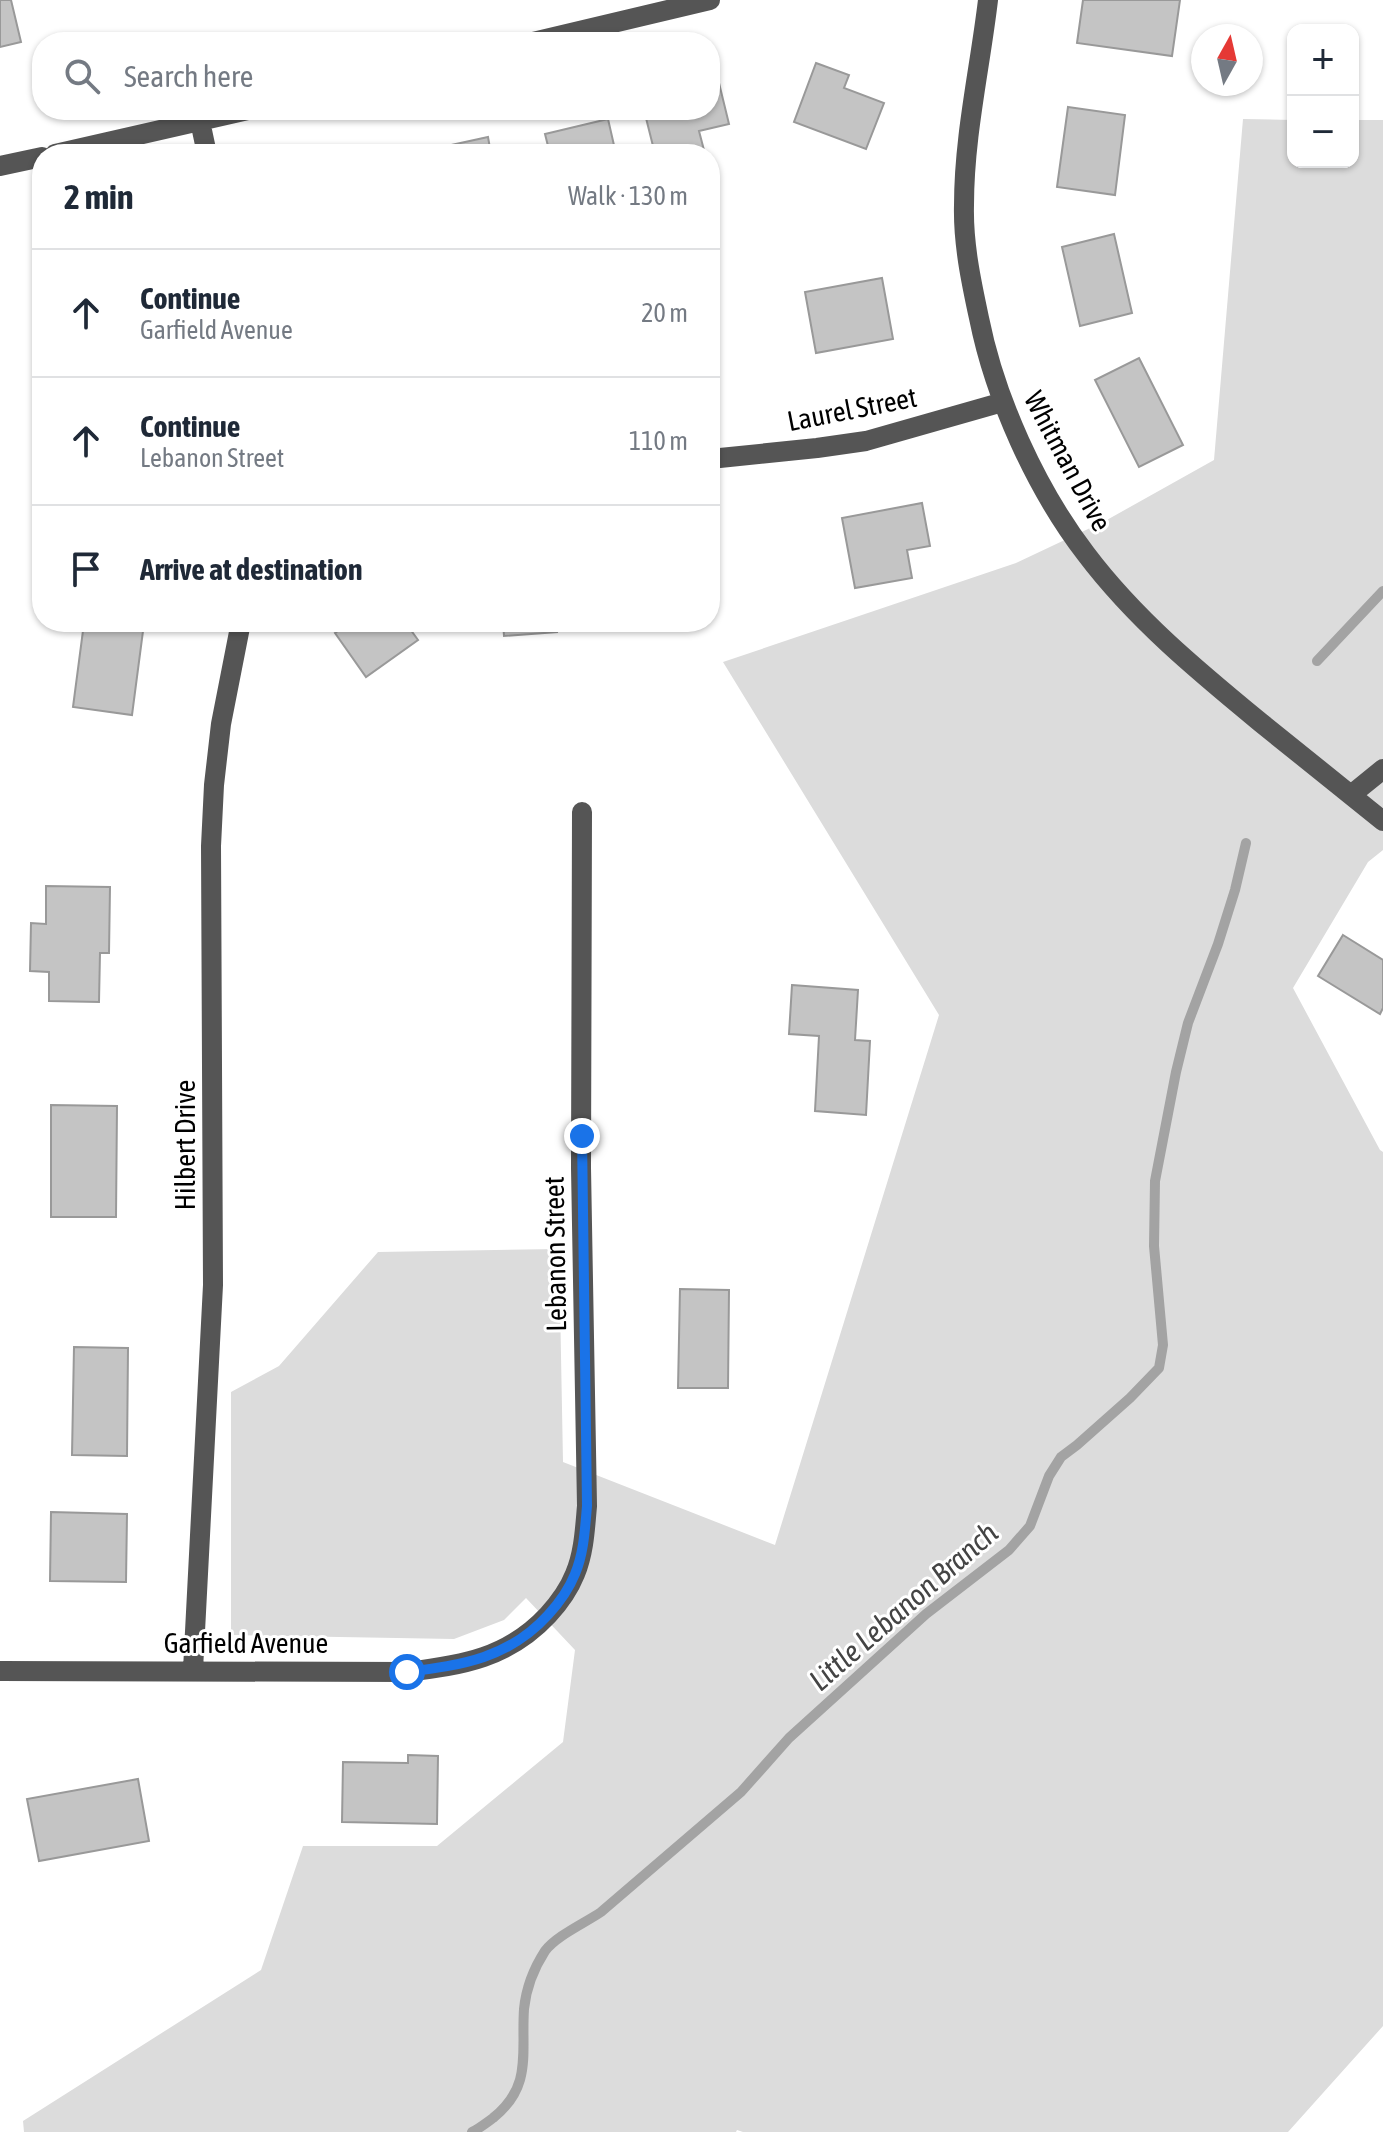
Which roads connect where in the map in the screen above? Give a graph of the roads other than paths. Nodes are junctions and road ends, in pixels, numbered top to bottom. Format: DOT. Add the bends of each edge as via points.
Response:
graph roads {
  1 [pos="710,0"];
  2 [pos="988,0"];
  3 [pos="575,32"];
  4 [pos="204,120"];
  5 [pos="200,121"];
  6 [pos="99,144"];
  7 [pos="205,144"];
  8 [pos="32,159"];
  9 [pos="0,166"];
  10 [pos="1003,402"];
  11 [pos="720,458"];
  12 [pos="239,632"];
  13 [pos="1383,769"];
  14 [pos="1351,795"];
  15 [pos="582,812"];
  16 [pos="1383,821"];
  17 [pos="491,1656"];
  18 [pos="193,1670"];
  19 [pos="0,1671"];
  1 -- 3 [label="street"];
  2 -- 10 [label="street, Whitman Drive" via="964,205 974,295"];
  4 -- 5 [label="street"];
  5 -- 6 [label="street"];
  5 -- 7 [label="street"];
  8 -- 9 [label="street"];
  10 -- 11 [label="street, Laurel Street" via="866,441"];
  10 -- 14 [label="street, Whitman Drive" via="1064,522 1114,588 1178,654"];
  12 -- 18 [label="street, Hilbert Drive" via="221,724 211,846 213,1285"];
  13 -- 14 [label="street"];
  14 -- 16 [label="street, Whitman Drive"];
  15 -- 17 [label="street, Lebanon Street" via="584,1541 576,1573 559,1602 523,1639"];
  17 -- 18 [label="street, Garfield Avenue" via="407,1672"];
  18 -- 19 [label="street, Garfield Avenue"];
}
